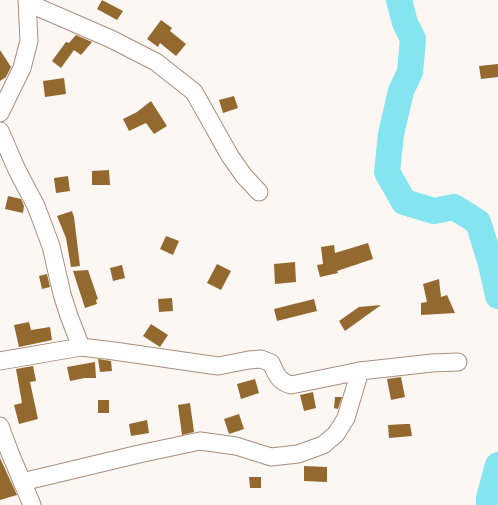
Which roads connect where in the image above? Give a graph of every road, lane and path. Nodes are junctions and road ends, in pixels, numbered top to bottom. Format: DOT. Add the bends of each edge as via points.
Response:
graph roads {
  1 [pos="28,1"];
  2 [pos="0,113"];
  3 [pos="0,131"];
  4 [pos="259,192"];
  5 [pos="81,347"];
  6 [pos="0,361"];
  7 [pos="458,362"];
  8 [pos="360,371"];
  9 [pos="0,426"];
  10 [pos="5,456"];
  11 [pos="22,482"];
  12 [pos="32,505"];
  1 -- 2 [label="street" via="30,41 22,68"];
  1 -- 4 [label="street" via="156,62 194,92 230,156"];
  3 -- 5 [label="street" via="36,206 51,246 62,294"];
  5 -- 6 [label="street"];
  5 -- 8 [label="street" via="218,366 261,359 271,363 279,379 291,385"];
  7 -- 8 [label="street"];
  8 -- 11 [label="street" via="346,418 336,434 323,445 298,454 270,457 236,446 200,440"];
  9 -- 10 [label="street"];
  10 -- 11 [label="street"];
  11 -- 12 [label="street"];
}
